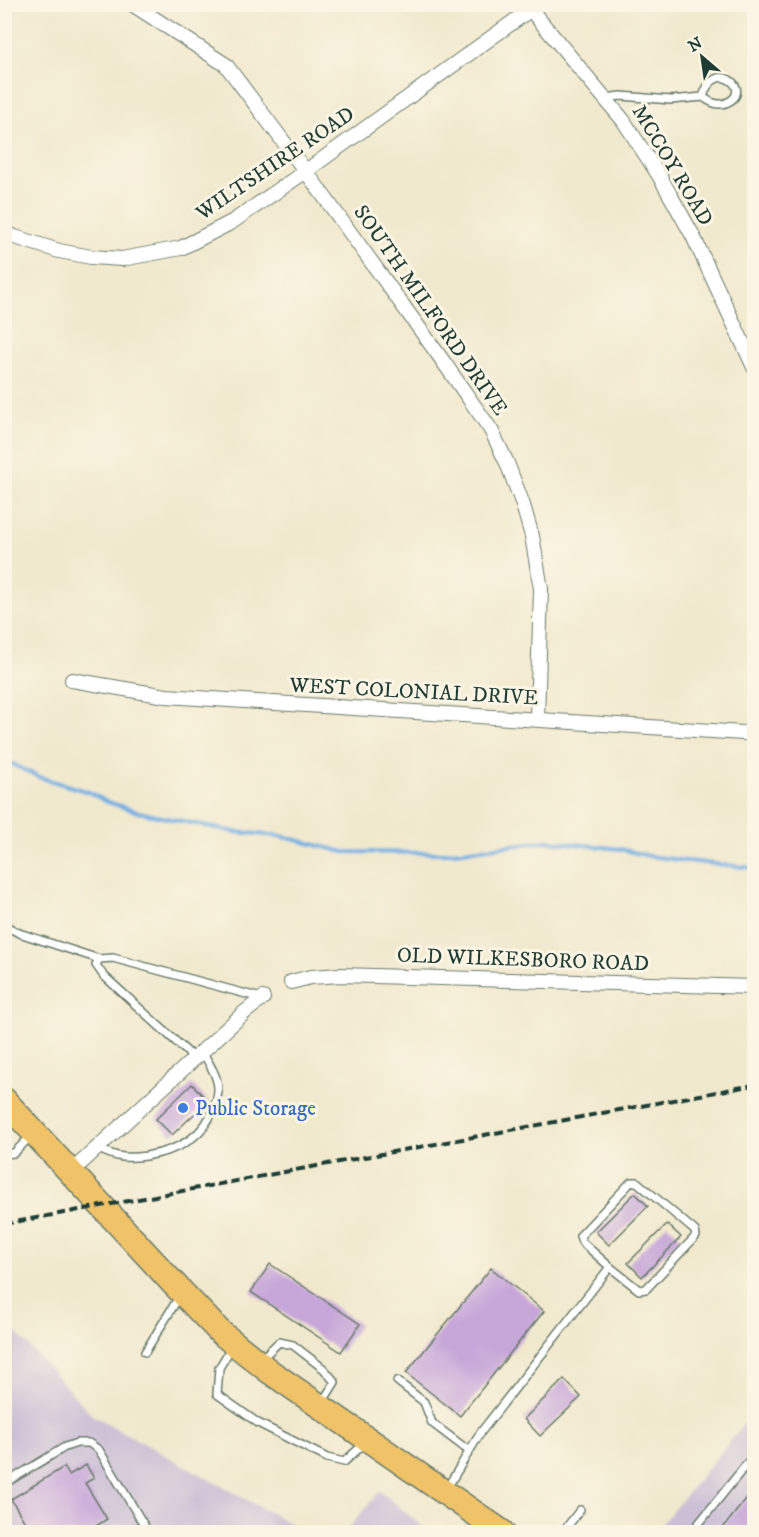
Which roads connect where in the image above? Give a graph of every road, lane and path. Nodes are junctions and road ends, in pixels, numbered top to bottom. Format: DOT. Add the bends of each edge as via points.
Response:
graph roads {
  1 [pos="132,4"];
  2 [pos="532,6"];
  3 [pos="704,97"];
  4 [pos="605,98"];
  5 [pos="306,171"];
  6 [pos="4,232"];
  7 [pos="754,367"];
  8 [pos="72,680"];
  9 [pos="537,719"];
  10 [pos="754,731"];
  11 [pos="4,925"];
  12 [pos="99,959"];
  13 [pos="291,982"];
  14 [pos="754,987"];
  15 [pos="263,998"];
  16 [pos="198,1054"];
  17 [pos="4,1100"];
  18 [pos="35,1132"];
  19 [pos="97,1148"];
  20 [pos="4,1154"];
  21 [pos="71,1172"];
  22 [pos="610,1267"];
  23 [pos="182,1292"];
  24 [pos="234,1343"];
  25 [pos="145,1352"];
  26 [pos="258,1362"];
  27 [pos="397,1381"];
  28 [pos="320,1407"];
  29 [pos="368,1440"];
  30 [pos="470,1450"];
  31 [pos="754,1455"];
  32 [pos="4,1484"];
  33 [pos="444,1492"];
  34 [pos="580,1510"];
  35 [pos="148,1533"];
  36 [pos="502,1533"];
  37 [pos="563,1533"];
  38 [pos="692,1533"];
  1 -- 5 [label="street, SOUTH MILFORD DRIVE" via="226,64"];
  2 -- 4 [label="street, MCCOY ROAD"];
  2 -- 5 [label="street, WILTSHIRE ROAD"];
  3 -- 3 [label="lane" via="705,89 718,77 725,77 737,87 737,93 725,104 717,105"];
  3 -- 4 [label="lane"];
  4 -- 7 [label="street, MCCOY ROAD" via="660,177 693,236"];
  5 -- 6 [label="street, WILTSHIRE ROAD" via="232,222 182,248 122,259 91,257"];
  5 -- 9 [label="street, SOUTH MILFORD DRIVE" via="485,421 507,464 529,525 541,590"];
  8 -- 9 [label="street, WEST COLONIAL DRIVE" via="166,696"];
  9 -- 10 [label="street, WEST COLONIAL DRIVE"];
  11 -- 12 [label="lane"];
  12 -- 15 [label="lane" via="113,958"];
  12 -- 16 [label="lane" via="96,965 103,975"];
  13 -- 14 [label="street, OLD WILKESBORO ROAD" via="340,975"];
  15 -- 16 [label="street"];
  16 -- 19 [label="street"];
  16 -- 19 [label="lane" via="212,1069 218,1086 215,1105 205,1126 185,1144 158,1154 126,1158"];
  17 -- 18 [label="highway"];
  18 -- 20 [label="lane" via="14,1153"];
  18 -- 21 [label="highway"];
  19 -- 21 [label="street"];
  21 -- 23 [label="highway"];
  22 -- 22 [label="lane" via="580,1236 631,1182 637,1182 695,1231 696,1236 646,1289 639,1290"];
  22 -- 30 [label="lane"];
  23 -- 24 [label="highway"];
  23 -- 25 [label="lane"];
  24 -- 26 [label="highway"];
  24 -- 29 [label="lane" via="219,1368 217,1394 258,1424 327,1458 344,1462"];
  26 -- 28 [label="highway"];
  26 -- 28 [label="lane" via="279,1341 292,1345 335,1382"];
  27 -- 30 [label="lane" via="424,1402 432,1423"];
  28 -- 29 [label="highway"];
  29 -- 33 [label="highway"];
  30 -- 33 [label="lane"];
  31 -- 38 [label="lane"];
  32 -- 35 [label="lane" via="65,1447 89,1443 99,1450"];
  33 -- 36 [label="highway"];
  34 -- 37 [label="lane"];
}
